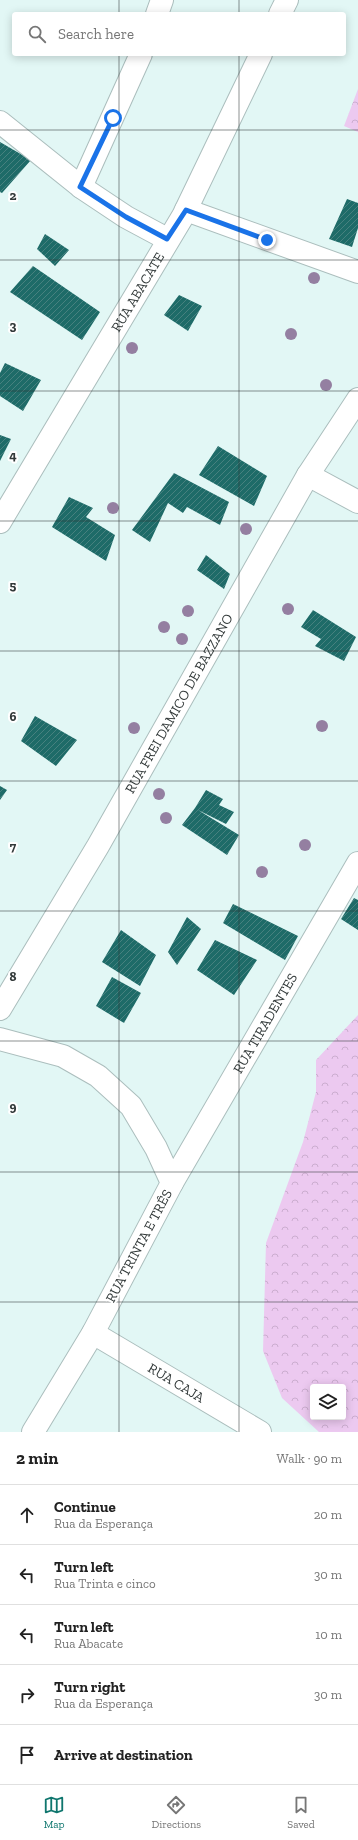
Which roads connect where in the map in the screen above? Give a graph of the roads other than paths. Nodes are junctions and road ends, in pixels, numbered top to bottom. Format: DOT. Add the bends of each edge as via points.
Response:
graph roads {
  1 [pos="162,0"];
  2 [pos="286,0"];
  3 [pos="158,12"];
  4 [pos="281,12"];
  5 [pos="140,56"];
  6 [pos="260,56"];
  7 [pos="0,122"];
  8 [pos="80,187"];
  9 [pos="186,210"];
  10 [pos="167,239"];
  11 [pos="358,272"];
  12 [pos="358,399"];
  13 [pos="308,474"];
  14 [pos="358,502"];
  15 [pos="0,522"];
  16 [pos="358,863"];
  17 [pos="0,1009"];
  18 [pos="0,1039"];
  19 [pos="172,1183"];
  20 [pos="93,1333"];
  21 [pos="33,1432"];
  22 [pos="260,1432"];
  1 -- 3 [label="street"];
  2 -- 4 [label="street"];
  5 -- 8 [label="street"];
  6 -- 9 [label="street, RUA ABACATE"];
  7 -- 8 [label="street"];
  8 -- 10 [label="street" via="126,217"];
  9 -- 10 [label="street, RUA ABACATE"];
  9 -- 11 [label="street"];
  10 -- 15 [label="street, RUA ABACATE"];
  12 -- 13 [label="street, RUA FREI DAMICO DE BAZZANO"];
  13 -- 14 [label="street"];
  13 -- 17 [label="street, RUA FREI DAMICO DE BAZZANO" via="98,846"];
  16 -- 19 [label="street, RUA TIRADENTES"];
  18 -- 19 [label="street, RUA TRINTA E TRÊS" via="63,1056 98,1076 131,1106 156,1148"];
  19 -- 20 [label="street, RUA TRINTA E TRÊS"];
  20 -- 21 [label="street, RUA TRINTA E TRÊS"];
  20 -- 22 [label="street, RUA CAJA"];
}
